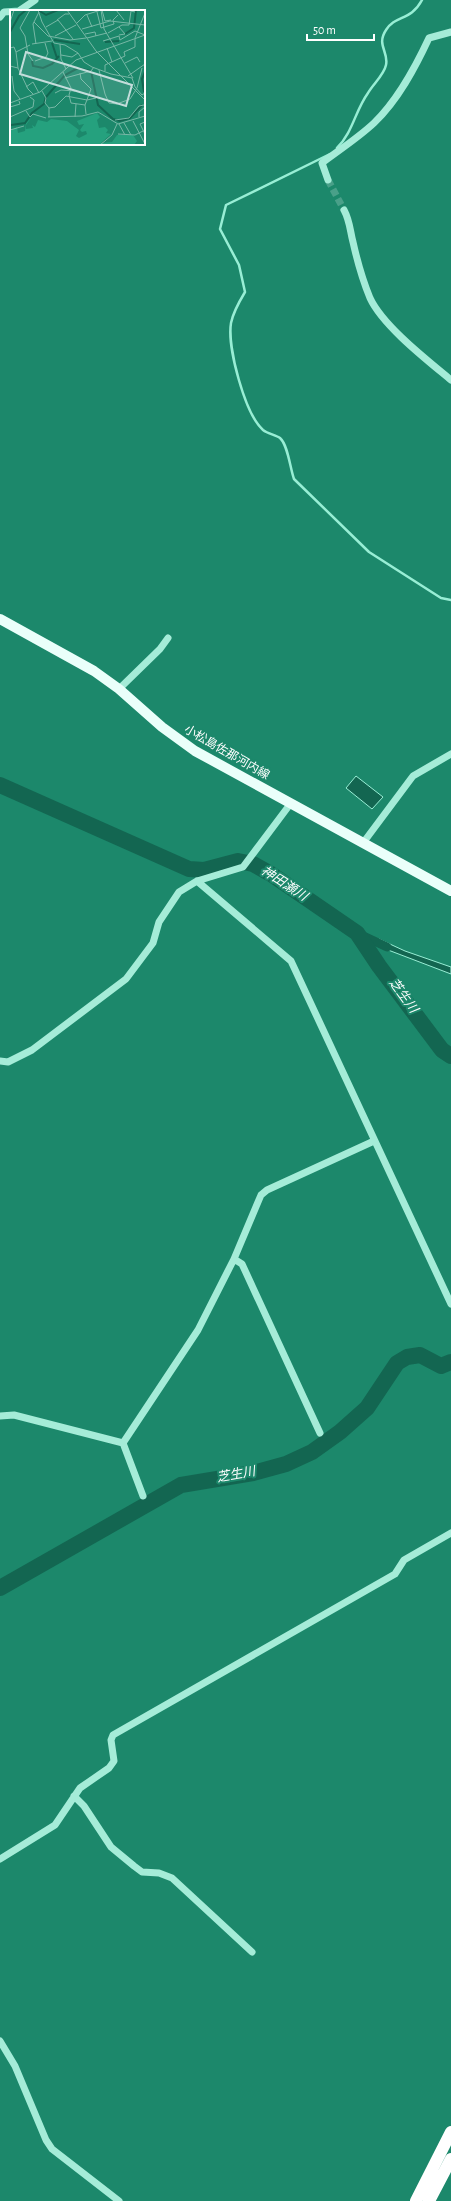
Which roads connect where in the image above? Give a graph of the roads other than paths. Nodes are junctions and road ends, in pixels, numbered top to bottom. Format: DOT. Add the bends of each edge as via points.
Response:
graph roads {
  1 [pos="35,0"];
  2 [pos="20,10"];
  3 [pos="10,12"];
  4 [pos="0,17"];
  5 [pos="451,32"];
  6 [pos="328,180"];
  7 [pos="344,210"];
  8 [pos="451,380"];
  9 [pos="0,619"];
  10 [pos="168,638"];
  11 [pos="119,689"];
  12 [pos="451,754"];
  13 [pos="291,804"];
  14 [pos="363,843"];
  15 [pos="197,881"];
  16 [pos="451,891"];
  17 [pos="0,1061"];
  18 [pos="374,1141"];
  19 [pos="234,1259"];
  20 [pos="451,1304"];
  21 [pos="0,1416"];
  22 [pos="320,1433"];
  23 [pos="123,1444"];
  24 [pos="143,1496"];
  25 [pos="451,1533"];
  26 [pos="74,1796"];
  27 [pos="0,1858"];
  28 [pos="252,1952"];
  29 [pos="0,2042"];
  30 [pos="451,2132"];
  31 [pos="451,2159"];
  32 [pos="119,2201"];
  33 [pos="416,2201"];
  34 [pos="429,2201"];
  1 -- 2 [label="street"];
  3 -- 4 [label="street" via="4,12"];
  5 -- 6 [label="street" via="429,38 414,71 381,115 322,163"];
  7 -- 8 [label="street" via="370,297 377,311"];
  9 -- 11 [label="main road, 小松島佐那河内線" via="94,670"];
  10 -- 11 [label="street"];
  11 -- 13 [label="main road, 小松島佐那河内線" via="195,752"];
  12 -- 14 [label="street" via="413,776"];
  13 -- 14 [label="main road, 小松島佐那河内線"];
  13 -- 15 [label="street" via="246,865"];
  14 -- 16 [label="main road, 小松島佐那河内線"];
  15 -- 17 [label="street" via="179,892 170,904 159,922 153,943 126,979 32,1050 8,1062"];
  15 -- 18 [label="street" via="291,961"];
  18 -- 19 [label="street" via="261,1195"];
  18 -- 20 [label="street"];
  19 -- 22 [label="street" via="242,1264"];
  19 -- 23 [label="street" via="198,1330"];
  21 -- 23 [label="street" via="14,1415"];
  23 -- 24 [label="street"];
  25 -- 26 [label="street" via="404,1560 395,1574 113,1735 111,1740 114,1761 110,1768 80,1788"];
  26 -- 27 [label="street" via="55,1825"];
  26 -- 28 [label="street" via="84,1806 111,1847 142,1872 159,1873 172,1878"];
  29 -- 32 [label="street" via="15,2066 52,2149"];
  30 -- 33 [label="highway"];
  31 -- 34 [label="highway"];
}
